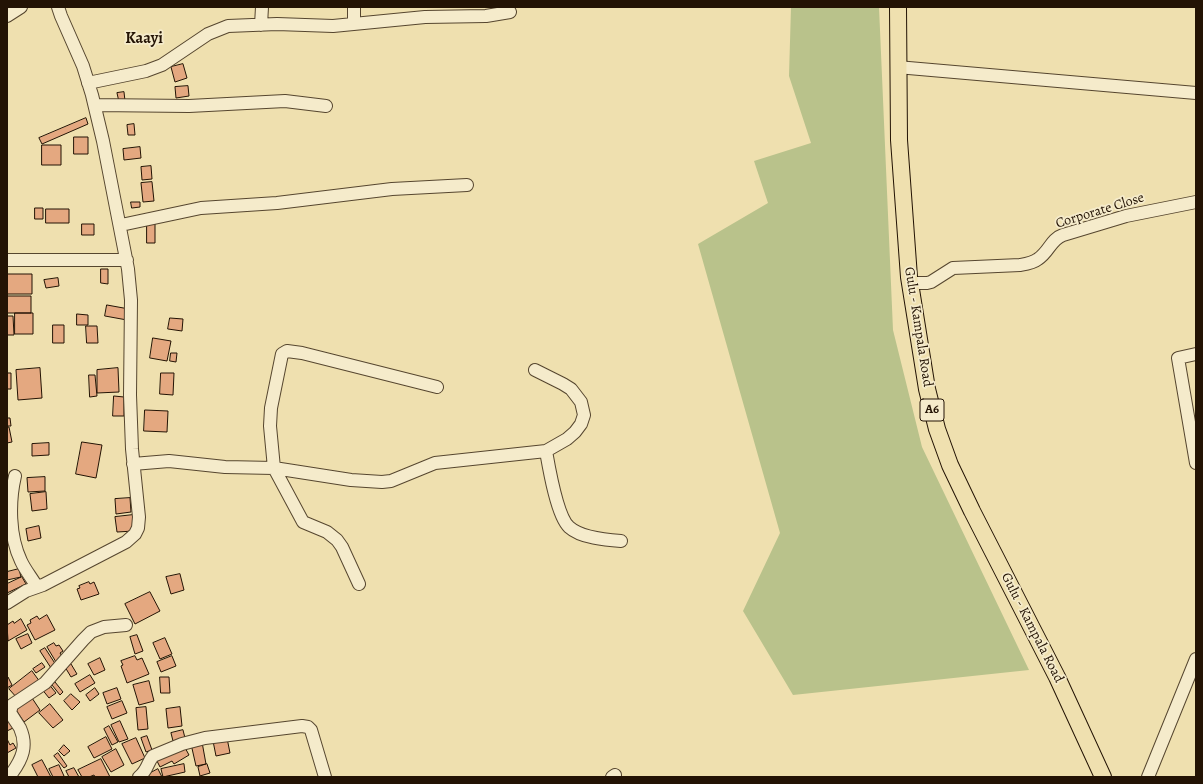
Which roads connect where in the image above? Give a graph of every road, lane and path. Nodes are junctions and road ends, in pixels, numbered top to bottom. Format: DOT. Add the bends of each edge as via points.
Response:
graph roads {
  1 [pos="21,7"];
  2 [pos="58,7"];
  3 [pos="262,7"];
  4 [pos="354,7"];
  5 [pos="898,7"];
  6 [pos="510,12"];
  7 [pos="7,16"];
  8 [pos="354,24"];
  9 [pos="261,25"];
  10 [pos="897,67"];
  11 [pos="88,83"];
  12 [pos="1196,93"];
  13 [pos="95,105"];
  14 [pos="326,106"];
  15 [pos="467,185"];
  16 [pos="1196,202"];
  17 [pos="120,225"];
  18 [pos="7,260"];
  19 [pos="127,260"];
  20 [pos="909,278"];
  21 [pos="1196,354"];
  22 [pos="534,370"];
  23 [pos="437,386"];
  24 [pos="546,451"];
  25 [pos="1196,463"];
  26 [pos="134,464"];
  27 [pos="274,468"];
  28 [pos="15,476"];
  29 [pos="621,540"];
  30 [pos="359,584"];
  31 [pos="37,587"];
  32 [pos="7,603"];
  33 [pos="126,625"];
  34 [pos="1196,659"];
  35 [pos="11,773"];
  36 [pos="139,777"];
  37 [pos="325,777"];
  38 [pos="1103,777"];
  39 [pos="1148,777"];
  1 -- 7 [label="street"];
  2 -- 11 [label="street"];
  3 -- 9 [label="street"];
  4 -- 8 [label="street"];
  5 -- 10 [label="main road, Gulu - Kampala Road / A6"];
  6 -- 8 [label="street" via="486,16 425,17"];
  8 -- 9 [label="street"];
  9 -- 11 [label="street" via="228,26 208,34 155,68"];
  10 -- 12 [label="street"];
  10 -- 20 [label="main road, Gulu - Kampala Road / A6" via="899,148"];
  11 -- 13 [label="street"];
  13 -- 14 [label="street" via="189,106 285,101"];
  13 -- 17 [label="street"];
  15 -- 17 [label="street" via="392,189 277,203 201,208"];
  16 -- 20 [label="street, Corporate Close" via="1126,216 1058,237 1038,260 1029,263 953,268 927,283 913,283"];
  17 -- 19 [label="street"];
  18 -- 19 [label="street"];
  19 -- 26 [label="street" via="131,300 130,395"];
  20 -- 38 [label="main road, Gulu - Kampala Road / A6" via="927,389 937,429 950,465 1057,676"];
  21 -- 25 [label="street" via="1178,358"];
  22 -- 24 [label="street" via="571,389 581,402 584,415 576,432"];
  23 -- 27 [label="street" via="284,352 271,408"];
  24 -- 27 [label="street" via="435,463 386,482 351,480"];
  24 -- 29 [label="street" via="566,524 575,531 599,539"];
  26 -- 27 [label="street" via="169,461 225,467"];
  26 -- 31 [label="street" via="139,517 135,534 126,542"];
  27 -- 30 [label="street" via="303,522 327,532 337,540"];
  28 -- 31 [label="street" via="10,507 16,548 20,561"];
  31 -- 32 [label="street"];
  33 -- 35 [label="street" via="104,627 91,632 45,683 12,705 10,712 20,728 24,750 20,762"];
  34 -- 39 [label="street"];
  36 -- 37 [label="street" via="147,770 153,756 182,744 205,738 302,726 311,730"];
}
